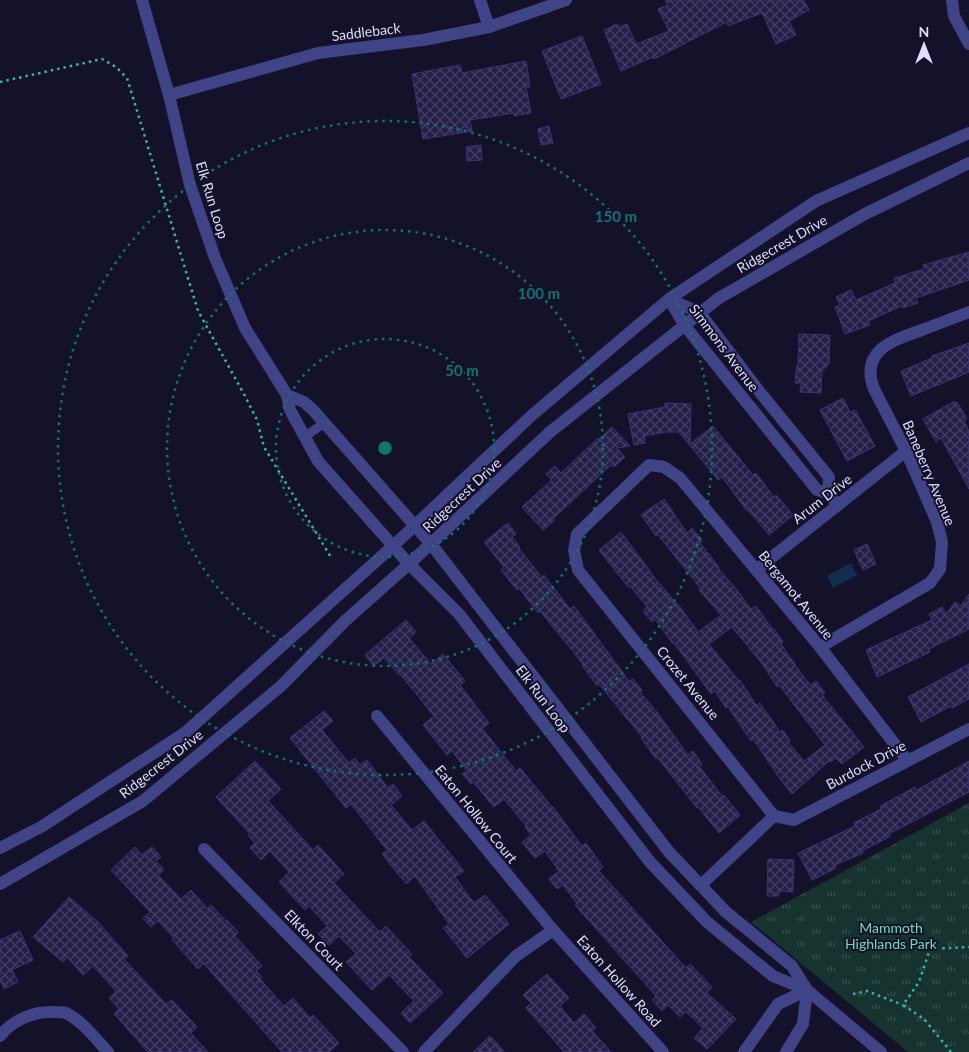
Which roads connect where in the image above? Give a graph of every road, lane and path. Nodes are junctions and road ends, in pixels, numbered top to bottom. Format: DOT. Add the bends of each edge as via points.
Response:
graph roads {
  1 [pos="142,0"];
  2 [pos="480,0"];
  3 [pos="566,0"];
  4 [pos="954,2"];
  5 [pos="489,27"];
  6 [pos="969,44"];
  7 [pos="0,82"];
  8 [pos="169,95"];
  9 [pos="969,134"];
  10 [pos="969,163"];
  11 [pos="669,298"];
  12 [pos="969,312"];
  13 [pos="700,313"];
  14 [pos="685,326"];
  15 [pos="287,395"];
  16 [pos="324,423"];
  17 [pos="306,436"];
  18 [pos="906,451"];
  19 [pos="649,465"];
  20 [pos="828,493"];
  21 [pos="838,505"];
  22 [pos="415,525"];
  23 [pos="431,544"];
  24 [pos="393,546"];
  25 [pos="332,559"];
  26 [pos="409,564"];
  27 [pos="756,570"];
  28 [pos="820,647"];
  29 [pos="377,716"];
  30 [pos="969,729"];
  31 [pos="907,760"];
  32 [pos="774,816"];
  33 [pos="0,848"];
  34 [pos="204,849"];
  35 [pos="0,884"];
  36 [pos="701,885"];
  37 [pos="553,930"];
  38 [pos="969,947"];
  39 [pos="807,990"];
  40 [pos="853,994"];
  41 [pos="902,1005"];
  42 [pos="0,1036"];
  43 [pos="108,1052"];
  44 [pos="403,1052"];
  45 [pos="424,1052"];
  46 [pos="663,1052"];
  47 [pos="744,1052"];
  48 [pos="786,1052"];
  49 [pos="882,1052"];
  50 [pos="951,1052"];
  1 -- 8 [label="street, Elk Run Loop"];
  2 -- 5 [label="street"];
  3 -- 5 [label="street, Saddleback"];
  4 -- 6 [label="street" via="954,16"];
  5 -- 8 [label="street, Saddleback" via="423,40 318,53"];
  7 -- 25 [label="path" via="102,59 127,78 198,311 257,420 264,447"];
  8 -- 15 [label="street, Elk Run Loop" via="190,185 215,258 245,328"];
  9 -- 11 [label="street, Ridgecrest Drive" via="816,201"];
  10 -- 13 [label="street, Ridgecrest Drive" via="865,214 719,298"];
  11 -- 13 [label="street, Simmons Avenue"];
  11 -- 14 [label="street, Simmons Avenue"];
  11 -- 22 [label="street, Ridgecrest Drive" via="532,416"];
  12 -- 18 [label="street, Baneberry Avenue" via="887,343 873,358 871,381"];
  13 -- 14 [label="street, Ridgecrest Drive"];
  13 -- 20 [label="street, Simmons Avenue" via="829,477"];
  14 -- 20 [label="street, Simmons Avenue" via="817,490"];
  14 -- 23 [label="street, Ridgecrest Drive" via="550,432"];
  15 -- 16 [label="street, Elk Run Loop" via="304,402"];
  15 -- 17 [label="street, Elk Run Loop" via="290,410"];
  16 -- 17 [label="lane"];
  16 -- 22 [label="street, Elk Run Loop"];
  17 -- 24 [label="street, Elk Run Loop" via="318,461"];
  18 -- 21 [label="street, Arum Drive"];
  18 -- 28 [label="street, Baneberry Avenue" via="937,522 942,542 940,569 930,583"];
  19 -- 27 [label="street, Bergamot Avenue" via="664,467 680,478"];
  19 -- 32 [label="street, Crozet Avenue" via="577,534 574,550 578,570"];
  20 -- 21 [label="street, Simmons Avenue"];
  21 -- 27 [label="street, Arum Drive"];
  22 -- 23 [label="street, Elk Run Loop"];
  22 -- 24 [label="street, Ridgecrest Drive"];
  23 -- 26 [label="street, Ridgecrest Drive"];
  23 -- 36 [label="street, Elk Run Loop" via="669,852"];
  24 -- 26 [label="street, Elk Run Loop"];
  24 -- 33 [label="street, Ridgecrest Drive" via="186,732 41,827"];
  26 -- 35 [label="street, Ridgecrest Drive" via="345,621 281,686 143,800"];
  26 -- 39 [label="street, Elk Run Loop" via="459,614 650,862 707,922 773,976"];
  27 -- 28 [label="street, Bergamot Avenue"];
  28 -- 31 [label="street, Bergamot Avenue"];
  29 -- 37 [label="street, Eaton Hollow Court"];
  30 -- 31 [label="street, Burdock Drive"];
  31 -- 32 [label="street, Burdock Drive" via="794,820"];
  32 -- 36 [label="street"];
  34 -- 44 [label="street, Elkton Court"];
  36 -- 39 [label="street, Elk Run Loop" via="726,912 792,966"];
  37 -- 45 [label="street" via="516,956"];
  37 -- 46 [label="street, Eaton Hollow Road"];
  38 -- 41 [label="path" via="930,949 919,982"];
  39 -- 47 [label="street" via="778,1004"];
  39 -- 48 [label="street" via="803,1024"];
  39 -- 49 [label="street, Elk Run Loop"];
  40 -- 41 [label="path" via="867,991"];
  41 -- 50 [label="path" via="924,1019"];
  42 -- 43 [label="street" via="8,1026 25,1017 45,1012 65,1013"];
}
